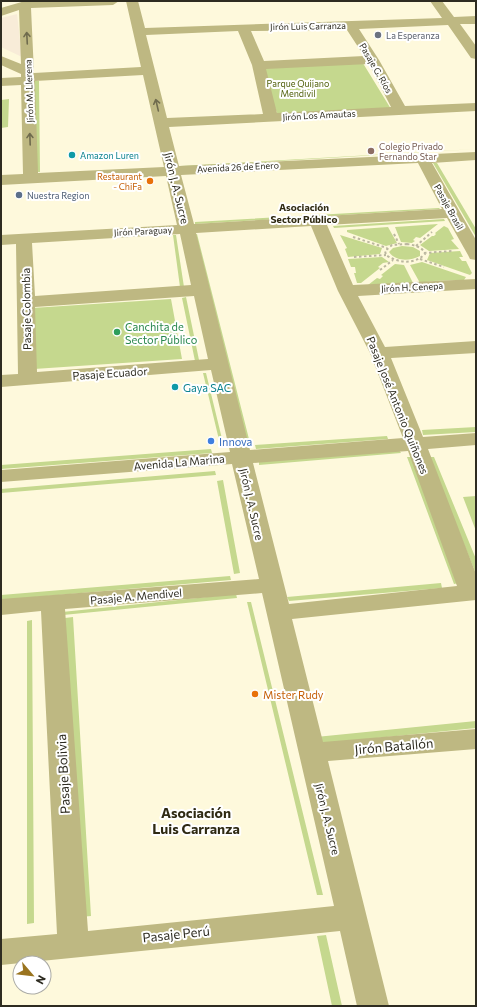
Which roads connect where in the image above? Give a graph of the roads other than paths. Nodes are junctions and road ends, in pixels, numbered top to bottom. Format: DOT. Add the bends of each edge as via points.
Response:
graph roads {
  1 [pos="40,1"];
  2 [pos="114,1"];
  3 [pos="132,1"];
  4 [pos="436,1"];
  5 [pos="25,5"];
  6 [pos="1,12"];
  7 [pos="452,20"];
  8 [pos="476,20"];
  9 [pos="351,26"];
  10 [pos="243,27"];
  11 [pos="139,32"];
  12 [pos="475,54"];
  13 [pos="1,60"];
  14 [pos="373,60"];
  15 [pos="259,65"];
  16 [pos="149,71"];
  17 [pos="29,77"];
  18 [pos="1,82"];
  19 [pos="476,107"];
  20 [pos="400,111"];
  21 [pos="272,118"];
  22 [pos="161,123"];
  23 [pos="476,156"];
  24 [pos="422,158"];
  25 [pos="172,170"];
  26 [pos="31,178"];
  27 [pos="1,180"];
  28 [pos="452,213"];
  29 [pos="317,221"];
  30 [pos="186,229"];
  31 [pos="24,238"];
  32 [pos="1,240"];
  33 [pos="476,256"];
  34 [pos="476,284"];
  35 [pos="201,290"];
  36 [pos="347,291"];
  37 [pos="26,302"];
  38 [pos="476,347"];
  39 [pos="379,352"];
  40 [pos="219,364"];
  41 [pos="28,379"];
  42 [pos="1,381"];
  43 [pos="476,439"];
  44 [pos="415,442"];
  45 [pos="241,457"];
  46 [pos="1,476"];
  47 [pos="272,585"];
  48 [pos="474,592"];
  49 [pos="53,603"];
  50 [pos="1,607"];
  51 [pos="278,613"];
  52 [pos="476,739"];
  53 [pos="312,753"];
  54 [pos="352,917"];
  55 [pos="74,945"];
  56 [pos="1,952"];
  57 [pos="373,1006"];
  1 -- 5 [label="street"];
  2 -- 5 [label="street"];
  3 -- 11 [label="street, Jirón J. A. Sucre"];
  4 -- 7 [label="street"];
  5 -- 6 [label="street"];
  17 -- 5 [label="street, Jirón M. Llerena, one-way"];
  7 -- 8 [label="street, Jirón Luis Carranza"];
  7 -- 9 [label="street, Jirón Luis Carranza"];
  7 -- 12 [label="street"];
  9 -- 10 [label="street, Jirón Luis Carranza"];
  9 -- 14 [label="street, Pasaje G. Ríos"];
  10 -- 11 [label="street, Jirón Luis Carranza"];
  10 -- 15 [label="street"];
  11 -- 16 [label="street, Jirón J. A. Sucre"];
  13 -- 17 [label="street"];
  14 -- 15 [label="street"];
  14 -- 20 [label="street, Pasaje G. Ríos"];
  15 -- 21 [label="street"];
  16 -- 17 [label="street"];
  22 -- 16 [label="street, Jirón J. A. Sucre, one-way"];
  17 -- 18 [label="street"];
  26 -- 17 [label="street, Jirón M. Llerena, one-way"];
  19 -- 20 [label="street, Jirón Los Amautas"];
  20 -- 21 [label="street, Jirón Los Amautas"];
  21 -- 22 [label="street, Jirón Los Amautas"];
  22 -- 25 [label="street, Jirón J. A. Sucre"];
  23 -- 24 [label="street, Avenida 26 de Enero"];
  24 -- 25 [label="street, Avenida 26 de Enero"];
  24 -- 28 [label="street, Pasaje Brasil"];
  25 -- 26 [label="street, Avenida 26 de Enero"];
  25 -- 30 [label="street, Jirón J. A. Sucre"];
  26 -- 27 [label="street, Avenida 26 de Enero"];
  28 -- 29 [label="street, Jirón Paraguay"];
  28 -- 33 [label="street, Pasaje Brasil"];
  29 -- 30 [label="street, Jirón Paraguay"];
  29 -- 36 [label="street, Pasaje José Antonio Quiñones"];
  30 -- 31 [label="street, Jirón Paraguay"];
  30 -- 35 [label="street, Jirón J. A. Sucre"];
  31 -- 32 [label="street, Jirón Paraguay"];
  31 -- 37 [label="street, Pasaje Colombia"];
  34 -- 36 [label="street, Jirón H. Cenepa"];
  35 -- 37 [label="street"];
  35 -- 40 [label="street, Jirón J. A. Sucre"];
  36 -- 39 [label="street, Pasaje José Antonio Quiñones"];
  37 -- 41 [label="street, Pasaje Colombia"];
  38 -- 39 [label="street"];
  39 -- 44 [label="street, Pasaje José Antonio Quiñones"];
  40 -- 41 [label="street, Pasaje Ecuador"];
  40 -- 45 [label="street, Jirón J. A. Sucre"];
  41 -- 42 [label="street, Pasaje Ecuador"];
  43 -- 44 [label="street, Avenida La Marina"];
  44 -- 45 [label="street, Avenida La Marina"];
  44 -- 48 [label="street, Pasaje José Antonio Quiñones"];
  45 -- 46 [label="street, Avenida La Marina"];
  45 -- 47 [label="street, Jirón J. A. Sucre"];
  47 -- 49 [label="street, Pasaje A. Mendivel"];
  47 -- 51 [label="street, Jirón J. A. Sucre"];
  48 -- 51 [label="street"];
  49 -- 50 [label="street, Pasaje A. Mendivel"];
  49 -- 55 [label="street, Pasaje Bolivia"];
  51 -- 53 [label="street, Jirón J. A. Sucre"];
  52 -- 53 [label="street, Jirón Batallón"];
  53 -- 54 [label="street, Jirón J. A. Sucre"];
  54 -- 55 [label="street, Pasaje Perú"];
  54 -- 57 [label="street, Jirón J. A. Sucre"];
  55 -- 56 [label="street, Pasaje Perú"];
}
